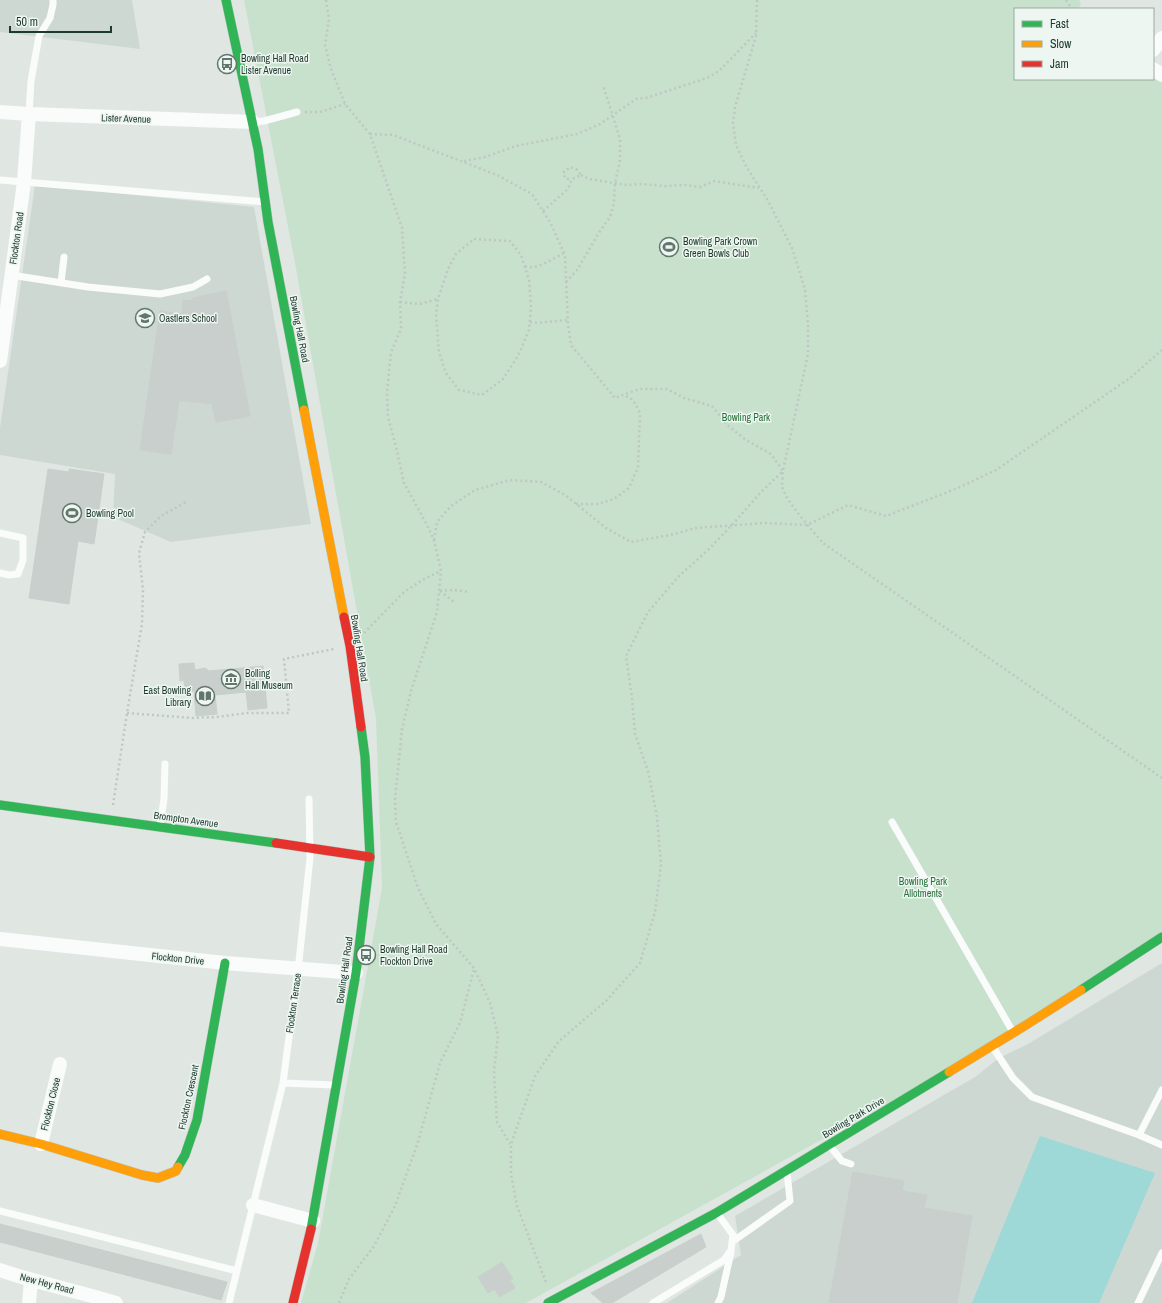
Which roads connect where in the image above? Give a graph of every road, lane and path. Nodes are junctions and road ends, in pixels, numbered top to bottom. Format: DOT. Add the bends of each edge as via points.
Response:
graph roads {
  1 [pos="53,0"];
  2 [pos="226,0"];
  3 [pos="326,0"];
  4 [pos="757,0"];
  5 [pos="756,33"];
  6 [pos="1162,38"];
  7 [pos="1154,49"];
  8 [pos="1154,70"];
  9 [pos="1162,76"];
  10 [pos="603,85"];
  11 [pos="346,104"];
  12 [pos="0,112"];
  13 [pos="297,112"];
  14 [pos="29,114"];
  15 [pos="613,114"];
  16 [pos="253,122"];
  17 [pos="370,134"];
  18 [pos="462,162"];
  19 [pos="581,175"];
  20 [pos="572,179"];
  21 [pos="0,180"];
  22 [pos="24,182"];
  23 [pos="615,183"];
  24 [pos="760,188"];
  25 [pos="265,202"];
  26 [pos="543,211"];
  27 [pos="564,253"];
  28 [pos="64,257"];
  29 [pos="525,266"];
  30 [pos="11,275"];
  31 [pos="207,279"];
  32 [pos="566,282"];
  33 [pos="61,283"];
  34 [pos="438,299"];
  35 [pos="400,302"];
  36 [pos="568,320"];
  37 [pos="530,322"];
  38 [pos="1162,350"];
  39 [pos="0,362"];
  40 [pos="624,394"];
  41 [pos="783,470"];
  42 [pos="188,500"];
  43 [pos="576,504"];
  44 [pos="732,525"];
  45 [pos="807,525"];
  46 [pos="0,532"];
  47 [pos="434,540"];
  48 [pos="441,572"];
  49 [pos="0,573"];
  50 [pos="440,590"];
  51 [pos="470,592"];
  52 [pos="454,602"];
  53 [pos="350,646"];
  54 [pos="127,713"];
  55 [pos="166,764"];
  56 [pos="1162,778"];
  57 [pos="309,799"];
  58 [pos="0,805"];
  59 [pos="112,820"];
  60 [pos="892,822"];
  61 [pos="160,826"];
  62 [pos="311,848"];
  63 [pos="370,857"];
  64 [pos="1162,937"];
  65 [pos="0,938"];
  66 [pos="225,963"];
  67 [pos="474,968"];
  68 [pos="298,970"];
  69 [pos="356,973"];
  70 [pos="1014,1032"];
  71 [pos="991,1046"];
  72 [pos="60,1064"];
  73 [pos="283,1083"];
  74 [pos="337,1086"];
  75 [pos="1162,1090"];
  76 [pos="0,1134"];
  77 [pos="1139,1135"];
  78 [pos="41,1144"];
  79 [pos="511,1144"];
  80 [pos="829,1145"];
  81 [pos="1162,1146"];
  82 [pos="851,1164"];
  83 [pos="787,1170"];
  84 [pos="253,1205"];
  85 [pos="0,1211"];
  86 [pos="716,1213"];
  87 [pos="313,1221"];
  88 [pos="732,1246"];
  89 [pos="1162,1253"];
  90 [pos="0,1270"];
  91 [pos="236,1271"];
  92 [pos="31,1280"];
  93 [pos="83,1298"];
  94 [pos="552,1302"];
  95 [pos="29,1303"];
  96 [pos="116,1303"];
  97 [pos="229,1303"];
  98 [pos="293,1303"];
  99 [pos="339,1303"];
  100 [pos="653,1303"];
  101 [pos="718,1303"];
  102 [pos="1138,1303"];
  1 -- 14 [label="lane" via="50,18 39,36 31,81"];
  2 -- 16 [label="street, Bowling Hall Road"];
  3 -- 11 [label="path" via="329,19 325,45 330,69"];
  4 -- 5 [label="path"];
  5 -- 15 [label="path" via="719,71 707,78 636,99"];
  5 -- 24 [label="path" via="732,123 736,145"];
  6 -- 7 [label="street"];
  8 -- 9 [label="street"];
  10 -- 15 [label="path"];
  11 -- 13 [label="path" via="320,112"];
  11 -- 17 [label="path"];
  12 -- 14 [label="street, Lister Avenue"];
  13 -- 16 [label="lane"];
  14 -- 16 [label="street, Lister Avenue"];
  14 -- 22 [label="street, Flockton Road"];
  15 -- 18 [label="path" via="600,124 577,134 516,146"];
  15 -- 23 [label="path" via="620,139 620,161"];
  16 -- 25 [label="street, Bowling Hall Road"];
  17 -- 18 [label="path" via="393,135"];
  17 -- 35 [label="path" via="402,228 404,274"];
  18 -- 26 [label="path" via="497,175 532,194"];
  19 -- 20 [label="path"];
  19 -- 20 [label="path" via="570,167 563,173 566,179"];
  19 -- 23 [label="path" via="589,179"];
  20 -- 26 [label="path" via="568,189"];
  21 -- 22 [label="lane"];
  22 -- 25 [label="lane"];
  22 -- 30 [label="street, Flockton Road"];
  23 -- 24 [label="path" via="685,185 700,188 714,181"];
  23 -- 32 [label="path" via="610,217 577,270"];
  24 -- 41 [label="path" via="792,248 805,289 808,354"];
  25 -- 53 [label="street, Bowling Hall Road"];
  26 -- 27 [label="path"];
  27 -- 29 [label="path" via="543,264 530,268"];
  27 -- 32 [label="path"];
  28 -- 33 [label="lane"];
  29 -- 34 [label="path" via="521,255 510,241 474,239 456,254"];
  29 -- 37 [label="path" via="529,280"];
  30 -- 33 [label="lane"];
  30 -- 39 [label="street, Flockton Road"];
  31 -- 33 [label="lane" via="192,287 160,294"];
  32 -- 36 [label="path"];
  34 -- 35 [label="path" via="420,304"];
  34 -- 37 [label="path" via="436,314 439,352 446,373 459,390 482,395 503,379 518,356"];
  35 -- 47 [label="path" via="401,329 391,352 387,393 388,417 404,483"];
  36 -- 37 [label="path"];
  36 -- 40 [label="path" via="571,345 615,398"];
  38 -- 45 [label="path" via="1130,378 996,470 886,516 848,505"];
  40 -- 41 [label="path" via="639,389 666,389 684,398 712,406 726,424 746,440 771,454"];
  40 -- 43 [label="path" via="633,400 640,414 638,467 629,488 614,499 598,504"];
  41 -- 44 [label="path"];
  41 -- 45 [label="path" via="782,487"];
  42 -- 54 [label="path" via="161,516 145,532 139,552 143,590 142,624"];
  43 -- 44 [label="path" via="606,528 631,542 696,528"];
  43 -- 47 [label="path" via="541,482 510,480 475,490 451,506 437,522"];
  44 -- 45 [label="path"];
  44 -- 79 [label="path" via="679,576 648,612 626,656 635,734 648,771 657,817 660,864 655,912 640,963 606,1001 559,1041 535,1076"];
  45 -- 56 [label="path" via="823,543 844,558"];
  46 -- 49 [label="lane" via="24,538 23,560 18,574"];
  47 -- 48 [label="path"];
  48 -- 50 [label="path"];
  48 -- 53 [label="path" via="404,592"];
  50 -- 51 [label="path"];
  50 -- 52 [label="path"];
  50 -- 67 [label="path" via="437,612 411,691 402,729 395,799 396,822 418,888 436,924"];
  53 -- 54 [label="path" via="284,659 289,713 247,713 192,718"];
  53 -- 63 [label="street, Bowling Hall Road" via="365,757"];
  54 -- 59 [label="path"];
  55 -- 61 [label="lane"];
  57 -- 62 [label="lane, Flockton Terrace"];
  58 -- 59 [label="street, Brompton Avenue"];
  59 -- 61 [label="street, Brompton Avenue"];
  60 -- 70 [label="lane"];
  61 -- 62 [label="street, Brompton Avenue"];
  62 -- 63 [label="street, Brompton Avenue"];
  62 -- 68 [label="lane, Flockton Terrace"];
  63 -- 69 [label="street, Bowling Hall Road"];
  64 -- 70 [label="street, Bowling Park Drive"];
  65 -- 66 [label="street, Flockton Drive"];
  66 -- 68 [label="street, Flockton Drive"];
  66 -- 78 [label="street, Flockton Crescent" via="196,1120 185,1155 176,1171 158,1178 142,1175"];
  67 -- 79 [label="path" via="490,1003 498,1035 494,1071 497,1122"];
  67 -- 99 [label="path" via="460,1023 440,1063 418,1142 395,1206 374,1246 349,1279"];
  68 -- 69 [label="street, Flockton Drive"];
  68 -- 73 [label="lane, Flockton Terrace"];
  69 -- 74 [label="street, Bowling Hall Road"];
  70 -- 71 [label="street, Bowling Park Drive"];
  71 -- 77 [label="lane" via="1014,1078 1032,1097"];
  71 -- 80 [label="street, Bowling Park Drive"];
  72 -- 78 [label="street, Flockton Close"];
  73 -- 74 [label="lane"];
  73 -- 84 [label="lane, Flockton Terrace"];
  74 -- 87 [label="street, Bowling Hall Road"];
  75 -- 77 [label="lane"];
  76 -- 78 [label="street, Flockton Crescent"];
  77 -- 81 [label="lane"];
  79 -- 94 [label="path" via="511,1174 517,1206"];
  80 -- 82 [label="lane" via="842,1161"];
  80 -- 83 [label="street, Bowling Park Drive"];
  83 -- 86 [label="street, Bowling Park Drive"];
  83 -- 88 [label="lane" via="790,1201"];
  84 -- 87 [label="street"];
  84 -- 91 [label="lane, Flockton Terrace"];
  85 -- 91 [label="lane"];
  86 -- 88 [label="lane" via="733,1235"];
  86 -- 94 [label="street, Bowling Park Drive"];
  87 -- 98 [label="street, Bowling Hall Road"];
  88 -- 100 [label="lane" via="724,1260"];
  88 -- 101 [label="lane"];
  89 -- 102 [label="lane"];
  90 -- 92 [label="street, New Hey Road"];
  91 -- 97 [label="lane, Flockton Terrace"];
  92 -- 93 [label="street, New Hey Road"];
  92 -- 95 [label="street"];
  93 -- 96 [label="street, New Hey Road"];
}
